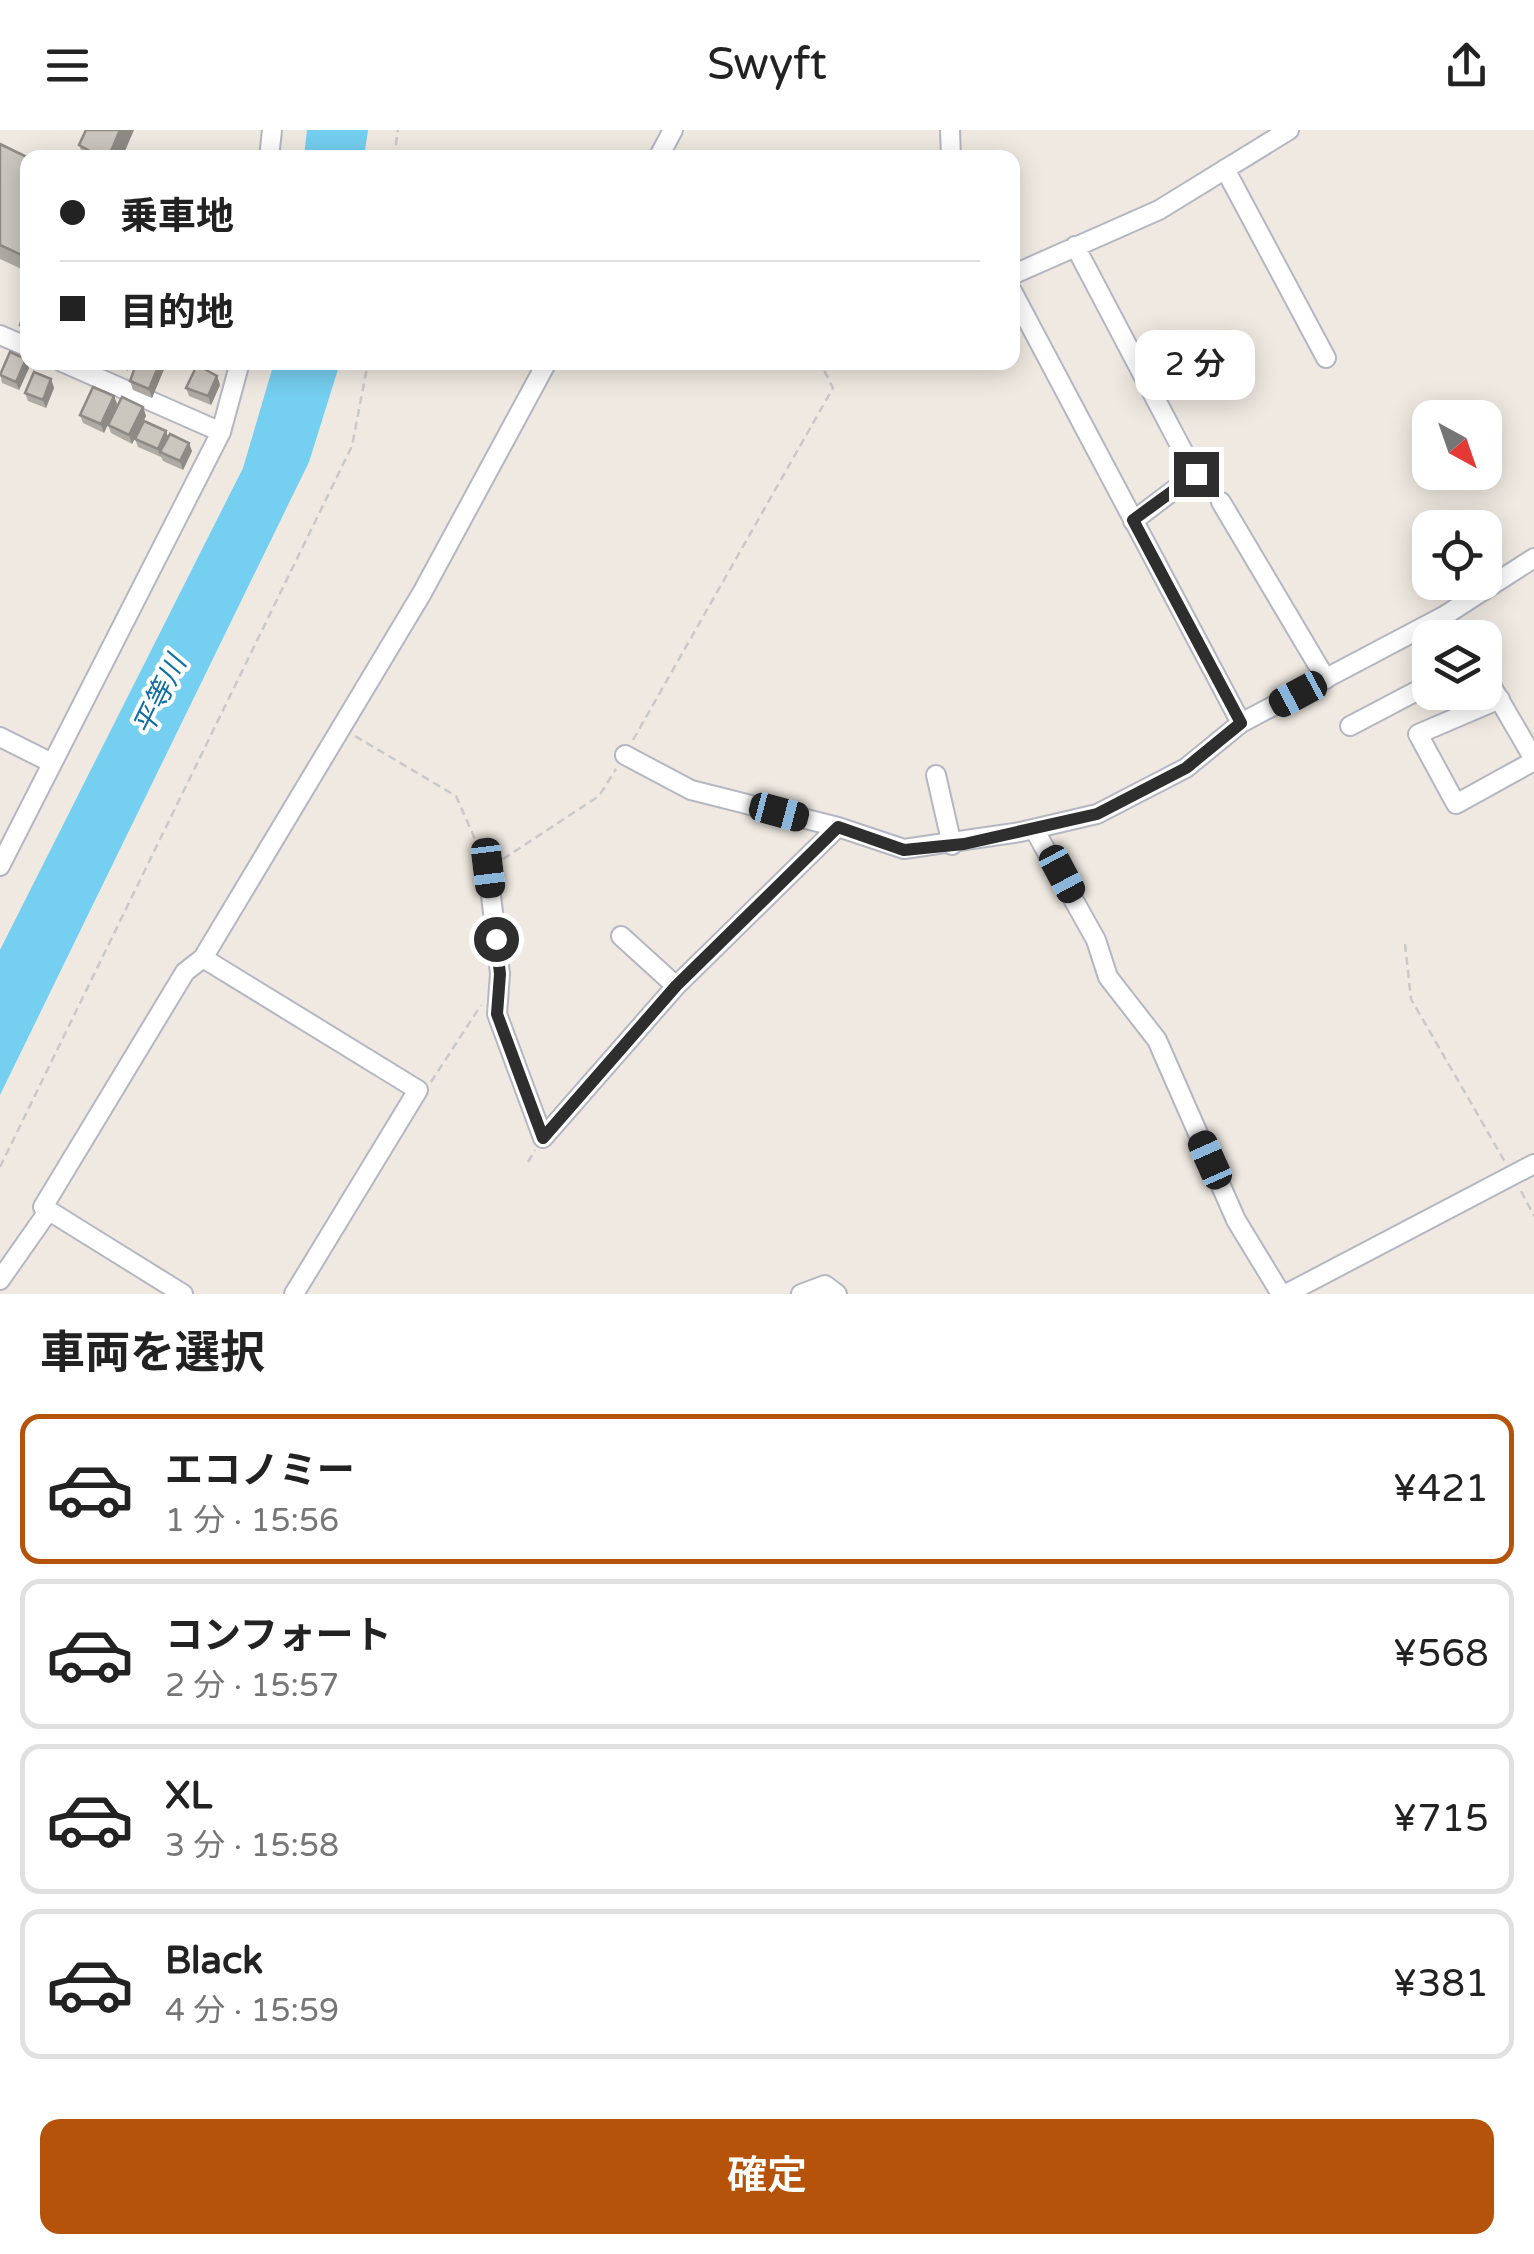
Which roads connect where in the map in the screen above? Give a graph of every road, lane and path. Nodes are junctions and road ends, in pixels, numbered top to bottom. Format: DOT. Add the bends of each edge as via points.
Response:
graph roads {
  1 [pos="1289,130"];
  2 [pos="1225,168"];
  3 [pos="1075,246"];
  4 [pos="1020,271"];
  5 [pos="1020,306"];
  6 [pos="1326,358"];
  7 [pos="80,370"];
  8 [pos="238,370"];
  9 [pos="366,370"];
  10 [pos="543,370"];
  11 [pos="824,370"];
  12 [pos="221,432"];
  13 [pos="1221,502"];
  14 [pos="1133,520"];
  15 [pos="1534,558"];
  16 [pos="1444,616"];
  17 [pos="1446,620"];
  18 [pos="1326,679"];
  19 [pos="1412,693"];
  20 [pos="1502,702"];
  21 [pos="1473,710"];
  22 [pos="1241,723"];
  23 [pos="1350,726"];
  24 [pos="342,728"];
  25 [pos="0,738"];
  26 [pos="624,755"];
  27 [pos="48,760"];
  28 [pos="1534,760"];
  29 [pos="936,775"];
  30 [pos="838,827"];
  31 [pos="1034,829"];
  32 [pos="952,845"];
  33 [pos="0,866"];
  34 [pos="488,868"];
  35 [pos="621,936"];
  36 [pos="1405,944"];
  37 [pos="203,958"];
  38 [pos="676,986"];
  39 [pos="480,1005"];
  40 [pos="418,1090"];
  41 [pos="1534,1164"];
  42 [pos="0,1168"];
  43 [pos="1514,1178"];
  44 [pos="46,1213"];
  45 [pos="1534,1216"];
  46 [pos="0,1280"];
  47 [pos="183,1294"];
  48 [pos="294,1294"];
  49 [pos="801,1294"];
  50 [pos="837,1294"];
  51 [pos="1283,1294"];
  1 -- 2 [label="street"];
  2 -- 3 [label="street" via="1159,210"];
  2 -- 6 [label="street"];
  3 -- 4 [label="street"];
  3 -- 14 [label="street" via="1196,474"];
  5 -- 14 [label="street"];
  7 -- 12 [label="street"];
  8 -- 12 [label="street"];
  9 -- 42 [label="path" via="352,446"];
  10 -- 24 [label="street"];
  11 -- 26 [label="path" via="832,388"];
  12 -- 27 [label="street" via="60,756"];
  13 -- 18 [label="street"];
  14 -- 22 [label="street"];
  15 -- 16 [label="street"];
  16 -- 17 [label="street"];
  16 -- 18 [label="street"];
  18 -- 22 [label="street"];
  19 -- 23 [label="street"];
  20 -- 28 [label="street"];
  21 -- 28 [label="street" via="1418,734 1456,804"];
  22 -- 31 [label="street" via="1186,768 1097,814"];
  24 -- 34 [label="path" via="456,796"];
  24 -- 37 [label="street"];
  25 -- 27 [label="street"];
  26 -- 30 [label="street" via="691,790"];
  26 -- 34 [label="path" via="599,796"];
  27 -- 33 [label="street"];
  29 -- 32 [label="street"];
  30 -- 32 [label="street" via="904,850"];
  30 -- 38 [label="street"];
  31 -- 32 [label="street"];
  31 -- 51 [label="street" via="1096,940 1108,978 1157,1040 1236,1220"];
  34 -- 38 [label="street" via="500,974 497,1014 543,1138"];
  35 -- 38 [label="street"];
  36 -- 43 [label="path" via="1411,1000"];
  37 -- 40 [label="street"];
  37 -- 44 [label="street" via="185,972 43,1207"];
  39 -- 40 [label="path" via="432,1082"];
  40 -- 48 [label="street"];
  41 -- 43 [label="street"];
  43 -- 45 [label="path"];
  43 -- 51 [label="street"];
  44 -- 46 [label="street"];
  44 -- 47 [label="street"];
  49 -- 50 [label="street" via="825,1285"];
}
